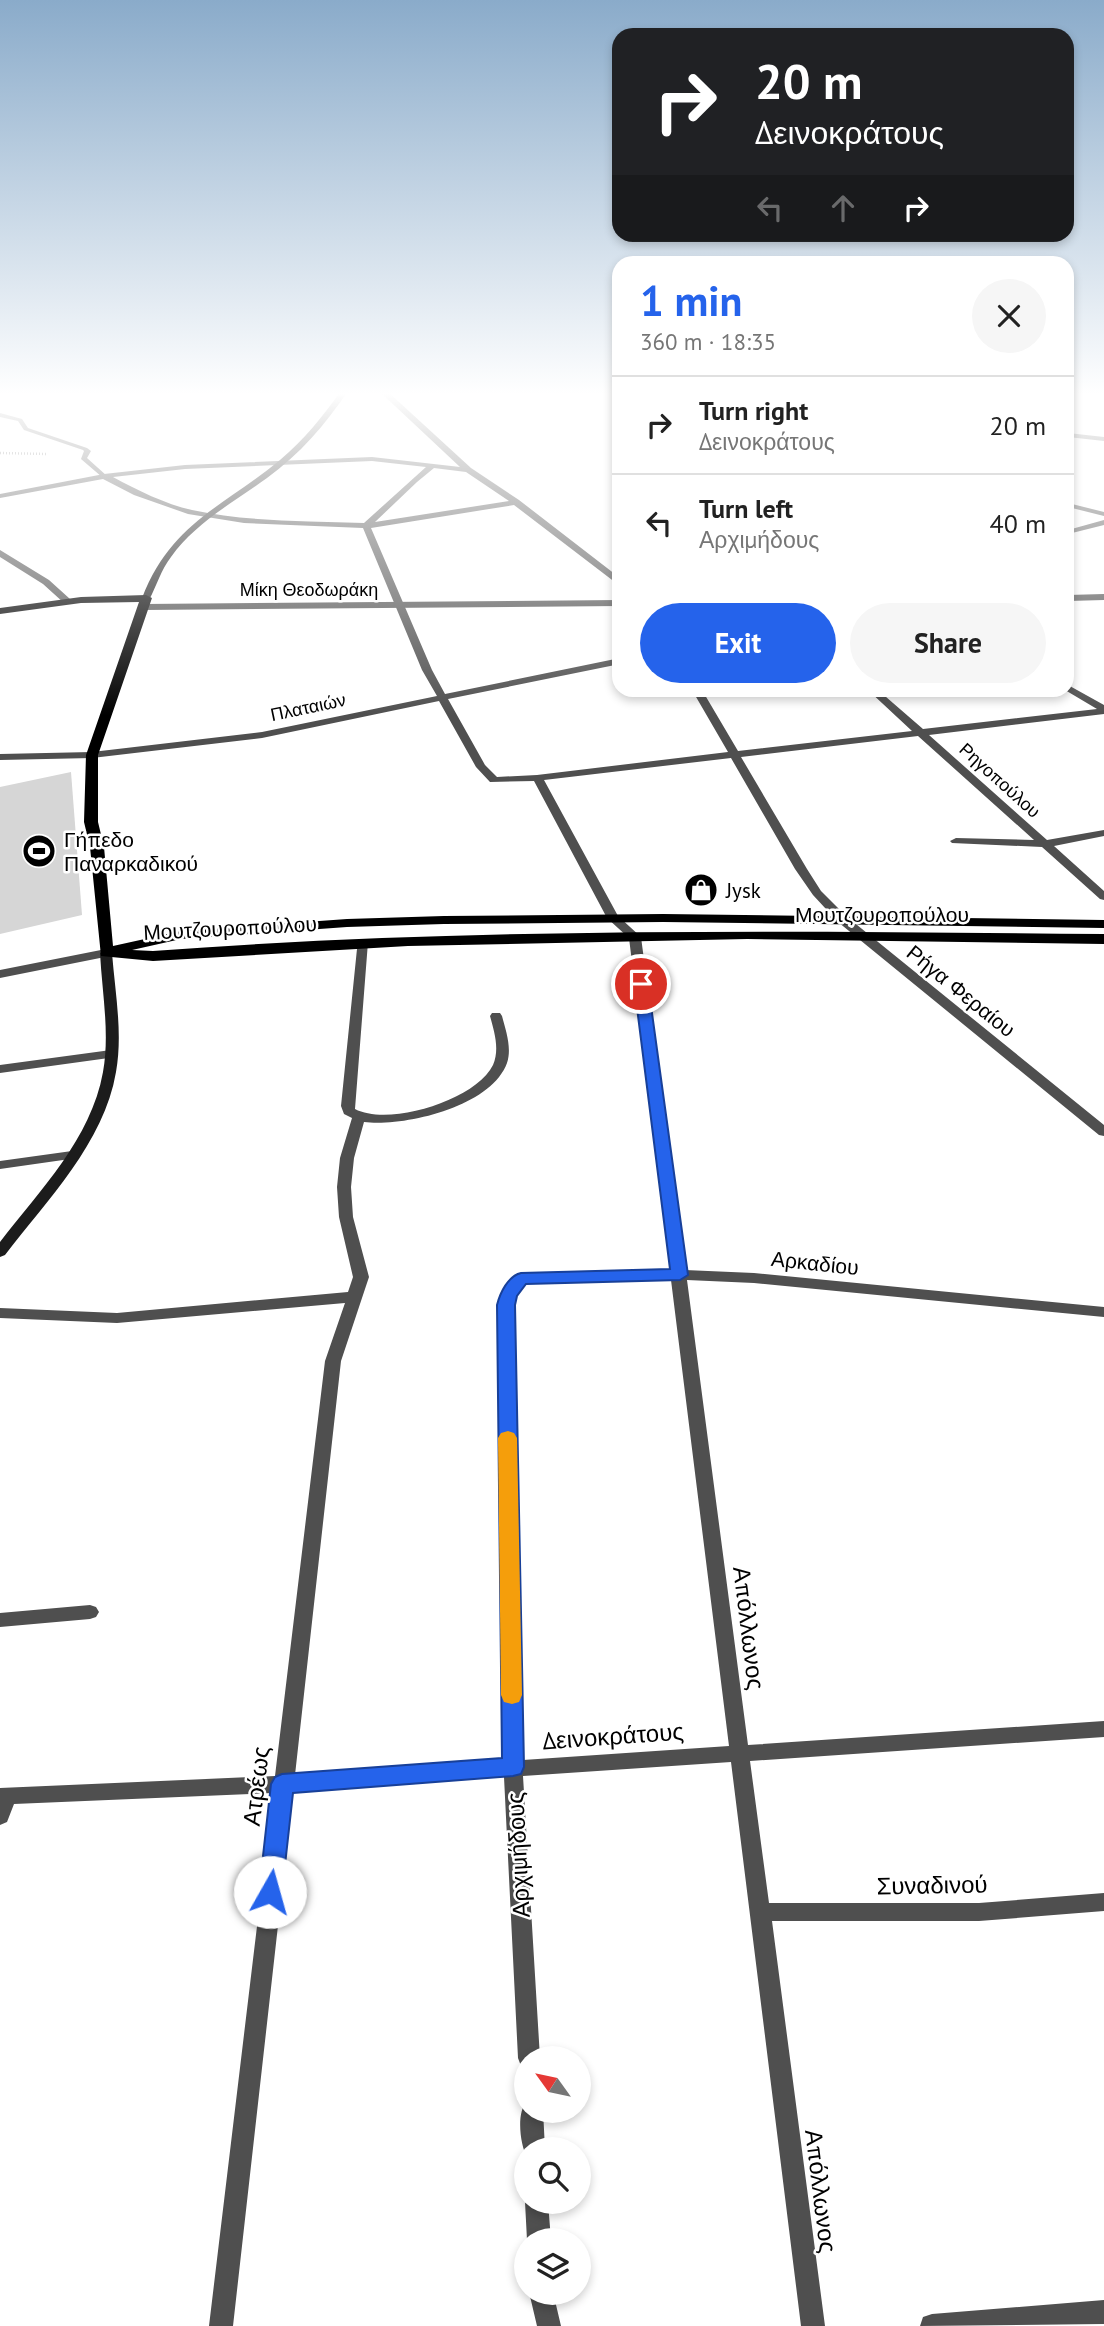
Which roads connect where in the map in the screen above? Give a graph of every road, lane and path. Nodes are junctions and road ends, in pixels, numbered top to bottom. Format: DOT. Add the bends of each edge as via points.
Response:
graph roads {
  1 [pos="156,500"];
  2 [pos="230,500"];
  3 [pos="394,500"];
  4 [pos="512,500"];
  5 [pos="516,502"];
  6 [pos="1074,506"];
  7 [pos="1104,514"];
  8 [pos="206,517"];
  9 [pos="1104,522"];
  10 [pos="366,526"];
  11 [pos="1074,530"];
  12 [pos="0,553"];
  13 [pos="612,577"];
  14 [pos="1104,589"];
  15 [pos="1074,590"];
  16 [pos="612,595"];
  17 [pos="1104,597"];
  18 [pos="1074,598"];
  19 [pos="67,601"];
  20 [pos="145,602"];
  21 [pos="397,602"];
  22 [pos="612,603"];
  23 [pos="0,611"];
  24 [pos="0,618"];
  25 [pos="612,663"];
  26 [pos="1074,692"];
  27 [pos="442,696"];
  28 [pos="701,697"];
  29 [pos="881,697"];
  30 [pos="1104,710"];
  31 [pos="921,733"];
  32 [pos="734,753"];
  33 [pos="92,755"];
  34 [pos="0,757"];
  35 [pos="537,778"];
  36 [pos="1104,833"];
  37 [pos="956,841"];
  38 [pos="1046,844"];
  39 [pos="1104,897"];
  40 [pos="612,918"];
  41 [pos="842,919"];
  42 [pos="1104,924"];
  43 [pos="862,935"];
  44 [pos="635,937"];
  45 [pos="1104,939"];
  46 [pos="362,942"];
  47 [pos="106,953"];
  48 [pos="0,974"];
  49 [pos="496,1016"];
  50 [pos="111,1054"];
  51 [pos="0,1069"];
  52 [pos="359,1118"];
  53 [pos="1104,1132"];
  54 [pos="72,1155"];
  55 [pos="0,1165"];
  56 [pos="0,1252"];
  57 [pos="680,1275"];
  58 [pos="521,1278"];
  59 [pos="354,1297"];
  60 [pos="1104,1312"];
  61 [pos="0,1313"];
  62 [pos="90,1612"];
  63 [pos="0,1620"];
  64 [pos="1104,1729"];
  65 [pos="740,1752"];
  66 [pos="513,1767"];
  67 [pos="282,1784"];
  68 [pos="4,1796"];
  69 [pos="0,1816"];
  70 [pos="1104,1902"];
  71 [pos="761,1912"];
  72 [pos="528,2046"];
  73 [pos="544,2305"];
  74 [pos="1104,2312"];
  75 [pos="221,2326"];
  76 [pos="549,2326"];
  77 [pos="813,2326"];
  78 [pos="932,2326"];
  1 -- 8 [label="street"];
  2 -- 8 [label="main road"];
  3 -- 10 [label="street"];
  4 -- 5 [label="street"];
  5 -- 10 [label="street"];
  5 -- 13 [label="street"];
  6 -- 7 [label="street"];
  8 -- 10 [label="street"];
  8 -- 20 [label="main road" via="167,555"];
  9 -- 11 [label="street"];
  10 -- 21 [label="street"];
  12 -- 19 [label="street"];
  14 -- 15 [label="street"];
  16 -- 21 [label="street, Μίκη Θεοδωράκη"];
  17 -- 18 [label="street"];
  19 -- 20 [label="main road, Μίκη Θεοδωράκη"];
  19 -- 23 [label="main road, Μίκη Θεοδωράκη"];
  20 -- 21 [label="street, Μίκη Θεοδωράκη"];
  20 -- 24 [label="main road, Μίκη Θεοδωράκη"];
  20 -- 33 [label="main road"];
  21 -- 22 [label="street, Μίκη Θεοδωράκη"];
  21 -- 27 [label="street"];
  25 -- 27 [label="street, Πλαταιών"];
  26 -- 30 [label="street"];
  27 -- 33 [label="street, Πλαταιών" via="262,735"];
  27 -- 35 [label="street" via="491,779"];
  28 -- 32 [label="street, Ρήγα Φεραίου"];
  29 -- 31 [label="street, Ρηγοπούλου"];
  30 -- 31 [label="street"];
  31 -- 32 [label="street"];
  31 -- 38 [label="street, Ρηγοπούλου"];
  32 -- 35 [label="street"];
  32 -- 41 [label="street, Ρήγα Φεραίου" via="808,881"];
  33 -- 34 [label="street, Πλαταιών"];
  33 -- 47 [label="main road" via="91,822"];
  35 -- 40 [label="street"];
  36 -- 38 [label="street"];
  37 -- 38 [label="street"];
  38 -- 39 [label="street, Ρηγοπούλου"];
  40 -- 41 [label="main road, Μουτζουροπούλου"];
  40 -- 44 [label="street"];
  40 -- 47 [label="main road, Μουτζουροπούλου" via="255,929 155,939"];
  41 -- 42 [label="main road, Μουτζουροπούλου"];
  41 -- 43 [label="street, Ρήγα Φεραίου"];
  43 -- 44 [label="main road, Μουτζουροπούλου"];
  43 -- 45 [label="main road, Μουτζουροπούλου"];
  43 -- 53 [label="street, Ρήγα Φεραίου"];
  44 -- 46 [label="main road, Μουτζουροπούλου"];
  44 -- 57 [label="street, Απόλλωνος"];
  46 -- 47 [label="main road, Μουτζουροπούλου" via="153,956"];
  46 -- 52 [label="street" via="348,1106"];
  47 -- 48 [label="street"];
  47 -- 50 [label="main road"];
  49 -- 52 [label="street" via="502,1054 487,1082 470,1094 416,1115 380,1121"];
  50 -- 51 [label="street"];
  50 -- 54 [label="main road" via="101,1102"];
  52 -- 59 [label="street, Ατρέως" via="344,1187 346,1217 361,1277"];
  54 -- 55 [label="street"];
  54 -- 56 [label="main road"];
  57 -- 58 [label="street, Αρκαδίου"];
  57 -- 60 [label="street, Αρκαδίου"];
  57 -- 65 [label="street, Απόλλωνος"];
  58 -- 66 [label="street, Αρχιμήδους" via="506,1305"];
  59 -- 61 [label="street" via="117,1318"];
  59 -- 67 [label="street, Ατρέως" via="333,1361"];
  62 -- 63 [label="street"];
  64 -- 65 [label="street, Δεινοκράτους"];
  65 -- 66 [label="street, Δεινοκράτους"];
  65 -- 71 [label="street, Απόλλωνος"];
  66 -- 67 [label="street, Δεινοκράτους"];
  66 -- 72 [label="street, Αρχιμήδους"];
  67 -- 68 [label="street, Δεινοκράτους"];
  67 -- 75 [label="street, Ατρέως"];
  68 -- 69 [label="street"];
  70 -- 71 [label="street, Συναδινού" via="979,1912"];
  71 -- 77 [label="street, Απόλλωνος"];
  73 -- 76 [label="street"];
  74 -- 78 [label="street"];
}
